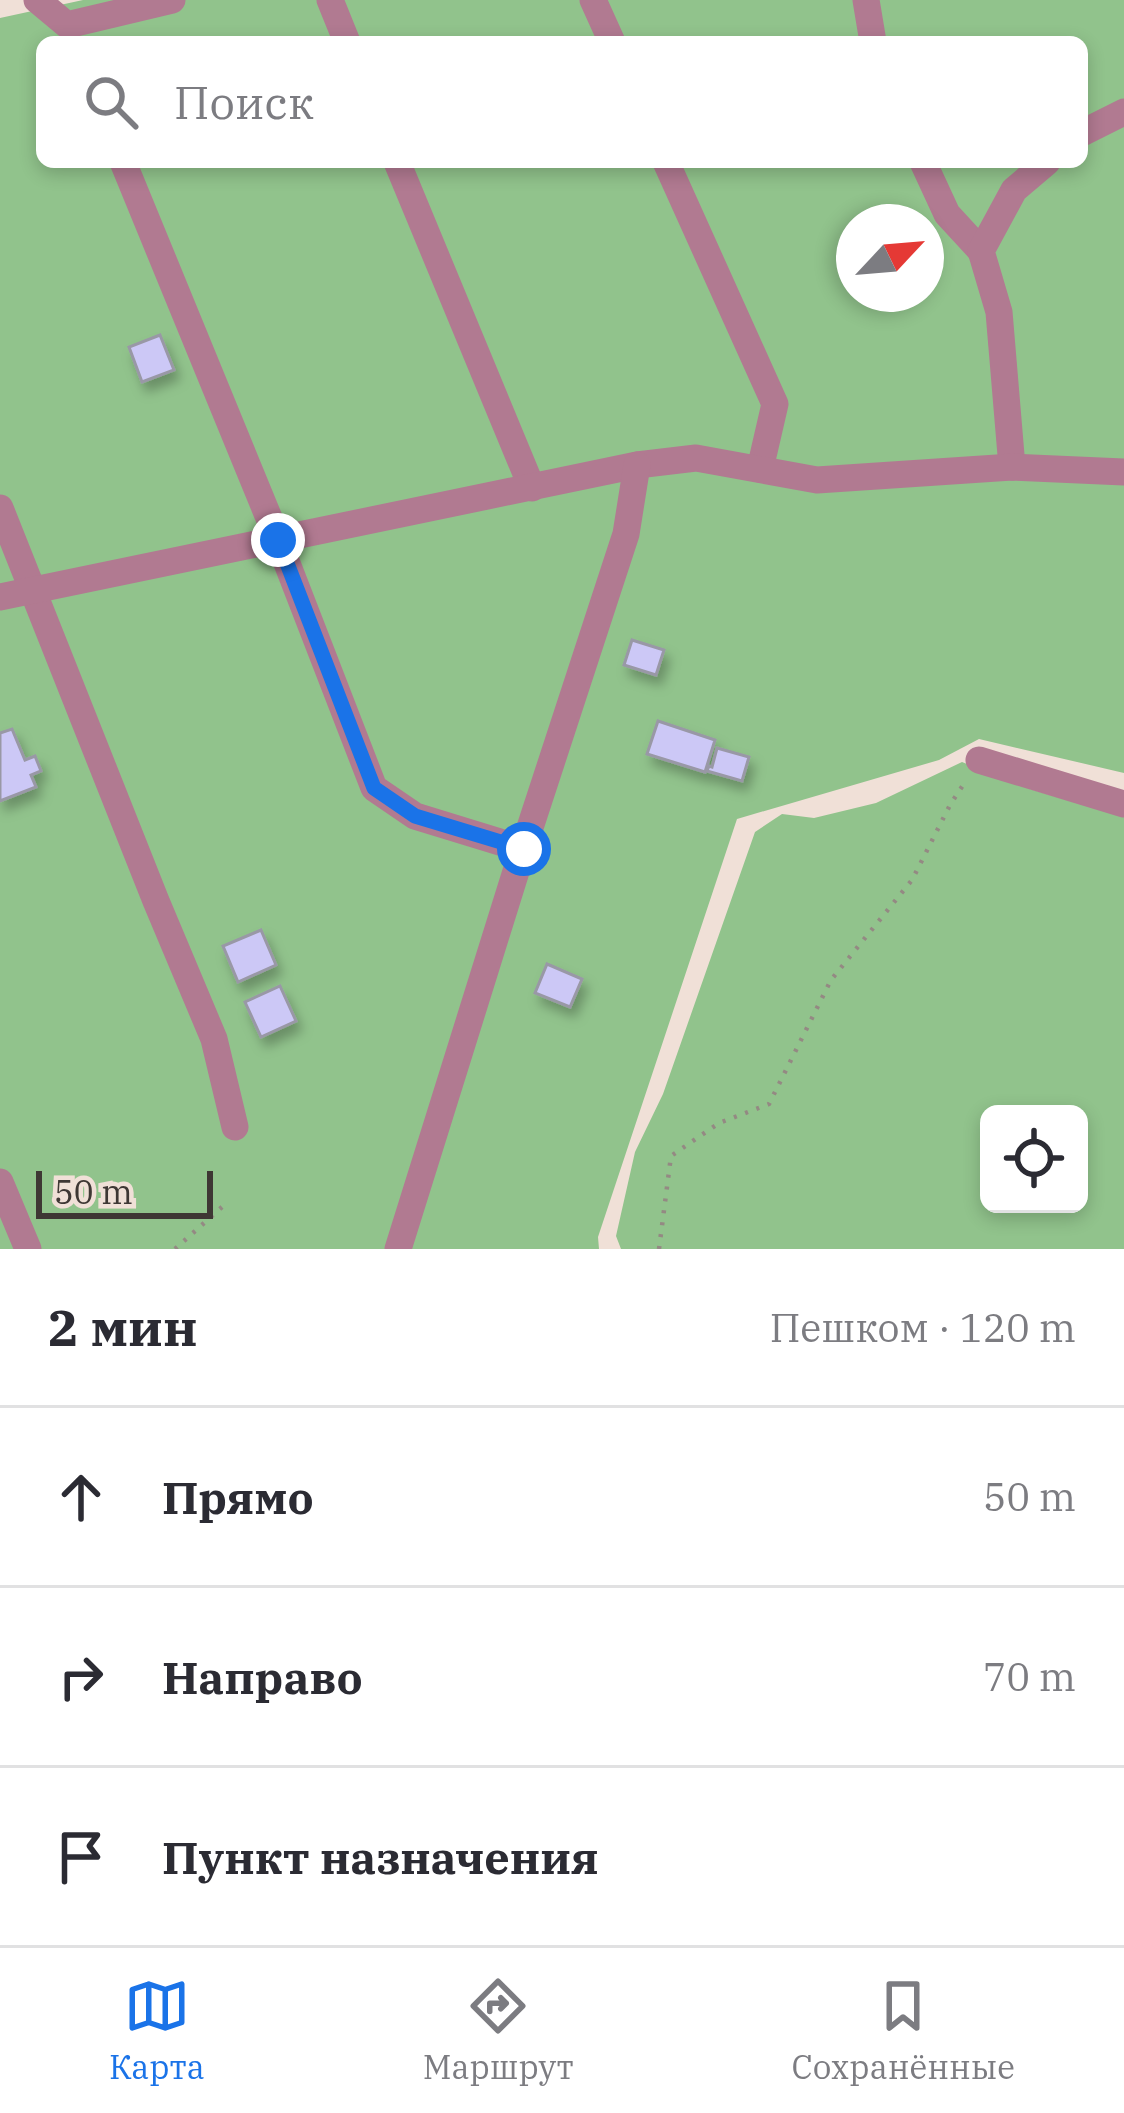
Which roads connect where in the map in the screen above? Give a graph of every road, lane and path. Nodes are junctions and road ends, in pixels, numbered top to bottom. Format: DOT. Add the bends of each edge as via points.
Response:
graph roads {
  1 [pos="37,0"];
  2 [pos="172,0"];
  3 [pos="330,0"];
  4 [pos="593,0"];
  5 [pos="866,0"];
  6 [pos="71,33"];
  7 [pos="345,36"];
  8 [pos="609,36"];
  9 [pos="872,36"];
  10 [pos="1124,112"];
  11 [pos="1088,130"];
  12 [pos="125,168"];
  13 [pos="399,168"];
  14 [pos="669,168"];
  15 [pos="926,168"];
  16 [pos="1040,168"];
  17 [pos="981,250"];
  18 [pos="637,465"];
  19 [pos="1012,467"];
  20 [pos="760,469"];
  21 [pos="1124,472"];
  22 [pos="532,488"];
  23 [pos="0,508"];
  24 [pos="278,540"];
  25 [pos="32,589"];
  26 [pos="0,597"];
  27 [pos="979,760"];
  28 [pos="1124,804"];
  29 [pos="524,849"];
  30 [pos="235,1126"];
  31 [pos="0,1182"];
  32 [pos="221,1207"];
  33 [pos="28,1249"];
  34 [pos="175,1249"];
  35 [pos="398,1249"];
  36 [pos="659,1249"];
  1 -- 6 [label="lane"];
  2 -- 6 [label="lane"];
  3 -- 7 [label="lane"];
  4 -- 8 [label="lane"];
  5 -- 9 [label="lane"];
  10 -- 11 [label="lane"];
  12 -- 24 [label="lane"];
  13 -- 22 [label="lane"];
  14 -- 20 [label="lane" via="775,404"];
  15 -- 17 [label="lane" via="947,214"];
  16 -- 17 [label="lane" via="1014,190"];
  17 -- 19 [label="lane" via="999,312"];
  18 -- 20 [label="lane" via="696,458"];
  18 -- 22 [label="lane"];
  18 -- 29 [label="lane" via="626,534"];
  19 -- 20 [label="lane" via="817,480"];
  19 -- 21 [label="lane"];
  22 -- 24 [label="lane"];
  23 -- 25 [label="lane"];
  24 -- 25 [label="lane"];
  24 -- 29 [label="lane" via="374,788 415,816"];
  25 -- 26 [label="lane"];
  25 -- 30 [label="lane" via="214,1039"];
  27 -- 28 [label="lane"];
  27 -- 36 [label="path" via="911,880 831,980 769,1104 718,1123 671,1156"];
  29 -- 35 [label="lane"];
  31 -- 33 [label="lane"];
  32 -- 34 [label="path"];
}
